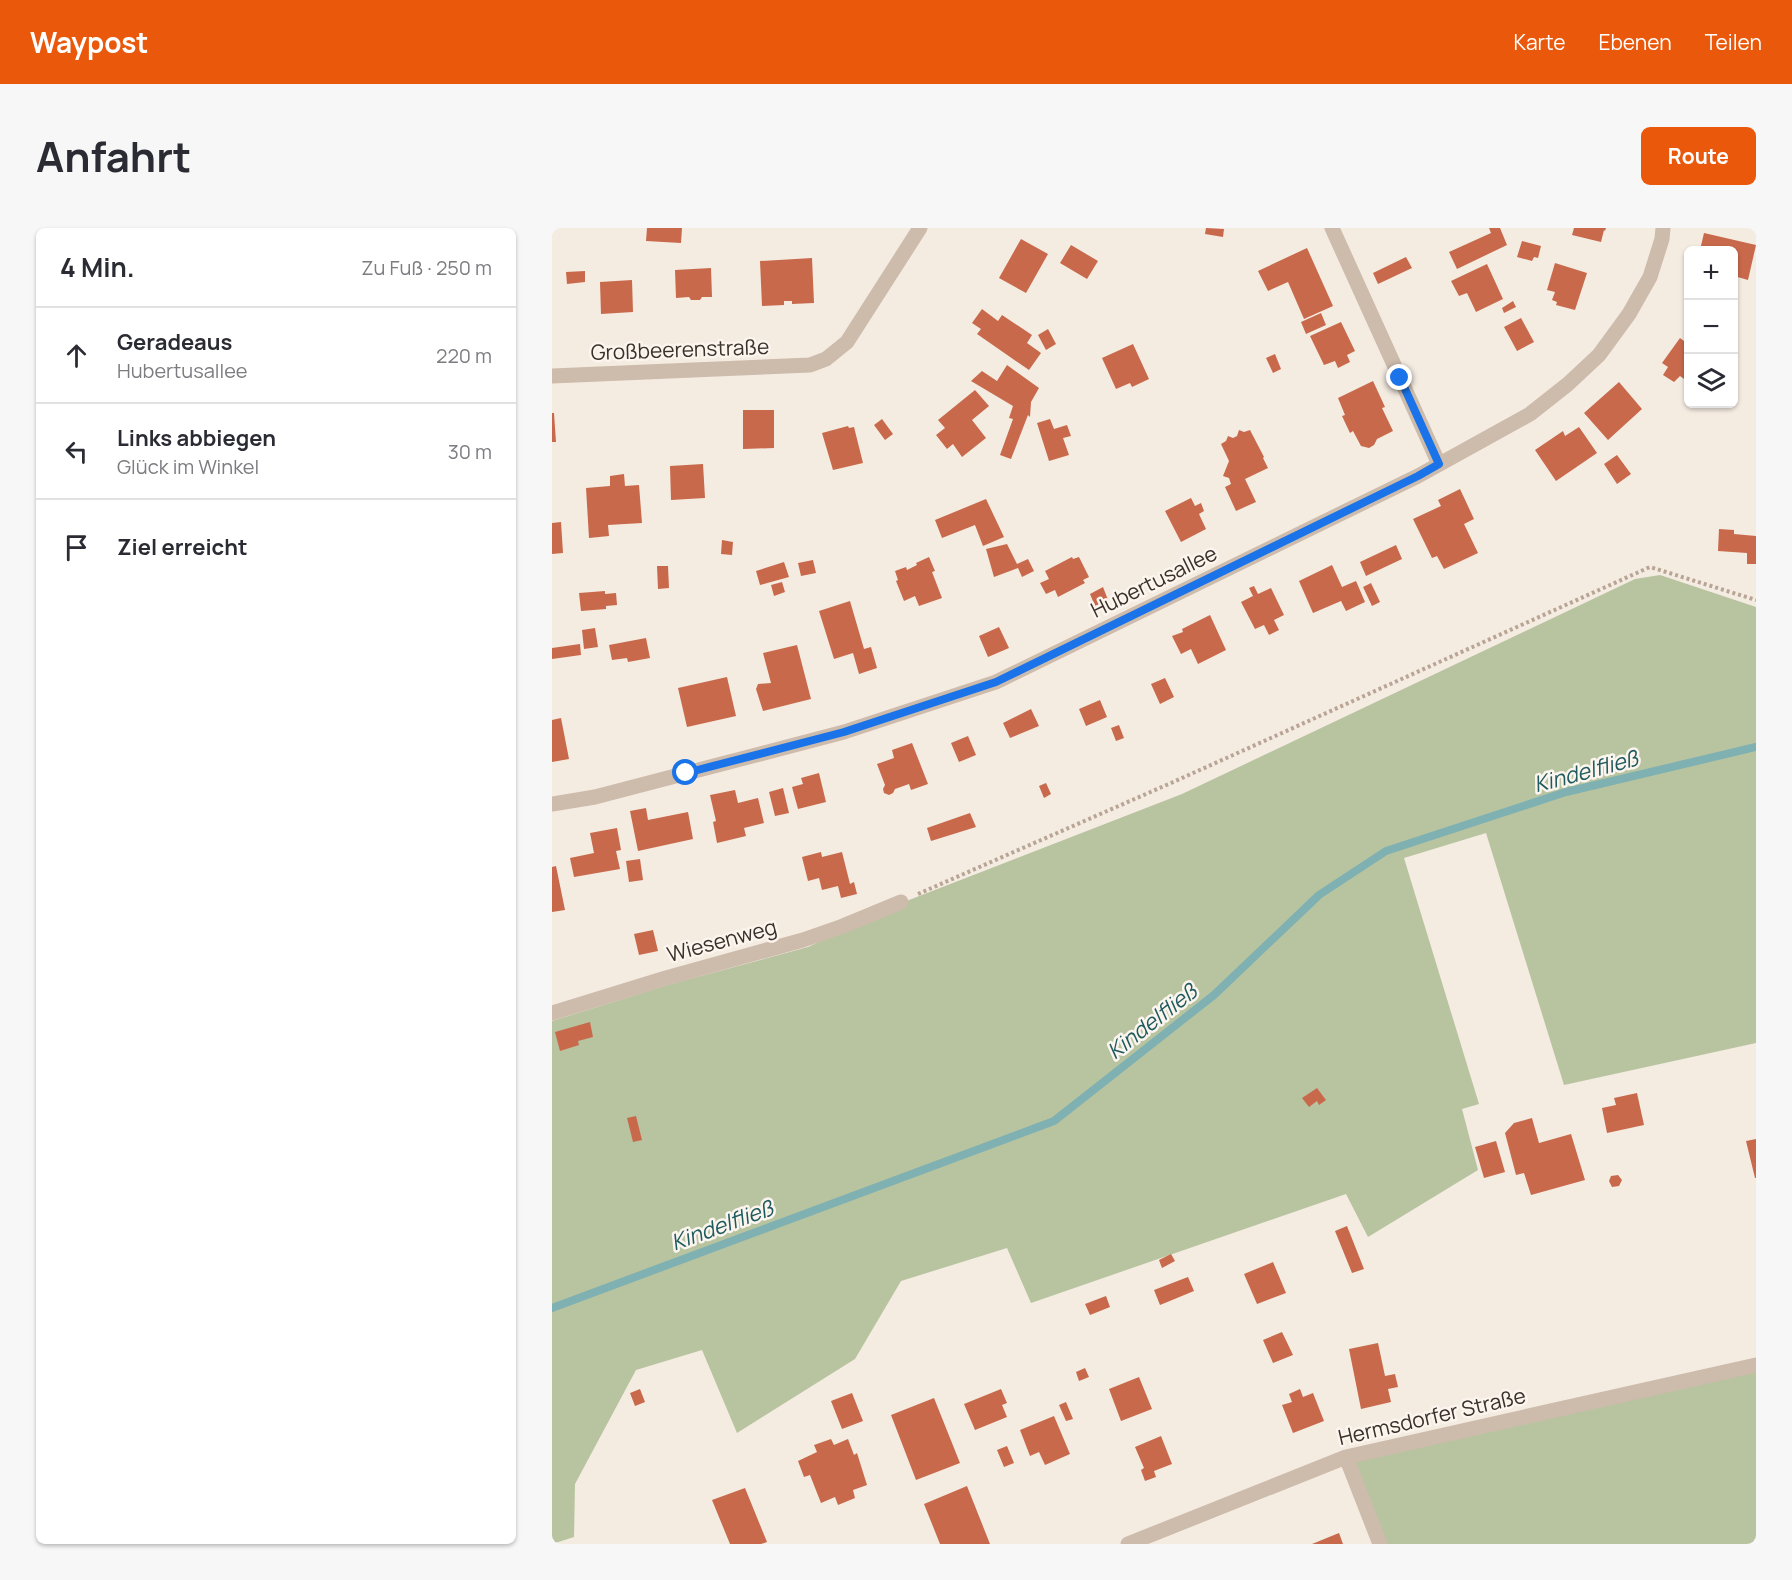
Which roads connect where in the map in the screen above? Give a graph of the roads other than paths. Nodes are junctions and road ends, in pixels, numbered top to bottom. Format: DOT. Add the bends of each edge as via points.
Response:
graph roads {
  1 [pos="920,228"];
  2 [pos="1332,228"];
  3 [pos="1663,228"];
  4 [pos="552,376"];
  5 [pos="1439,464"];
  6 [pos="552,804"];
  7 [pos="901,902"];
  8 [pos="552,1013"];
  9 [pos="1756,1365"];
  10 [pos="1346,1457"];
  11 [pos="1128,1544"];
  12 [pos="1380,1544"];
  1 -- 4 [label="street, Großbeerenstraße" via="847,342 826,359 810,365"];
  2 -- 5 [label="street"];
  3 -- 5 [label="street, Hubertusallee" via="1650,277 1599,355 1530,414"];
  5 -- 6 [label="street, Hubertusallee" via="996,682 844,732 595,797"];
  7 -- 8 [label="street, Wiesenweg" via="803,940"];
  9 -- 10 [label="street, Hermsdorfer Straße"];
  10 -- 11 [label="street, Hermsdorfer Straße"];
  10 -- 12 [label="street"];
}
